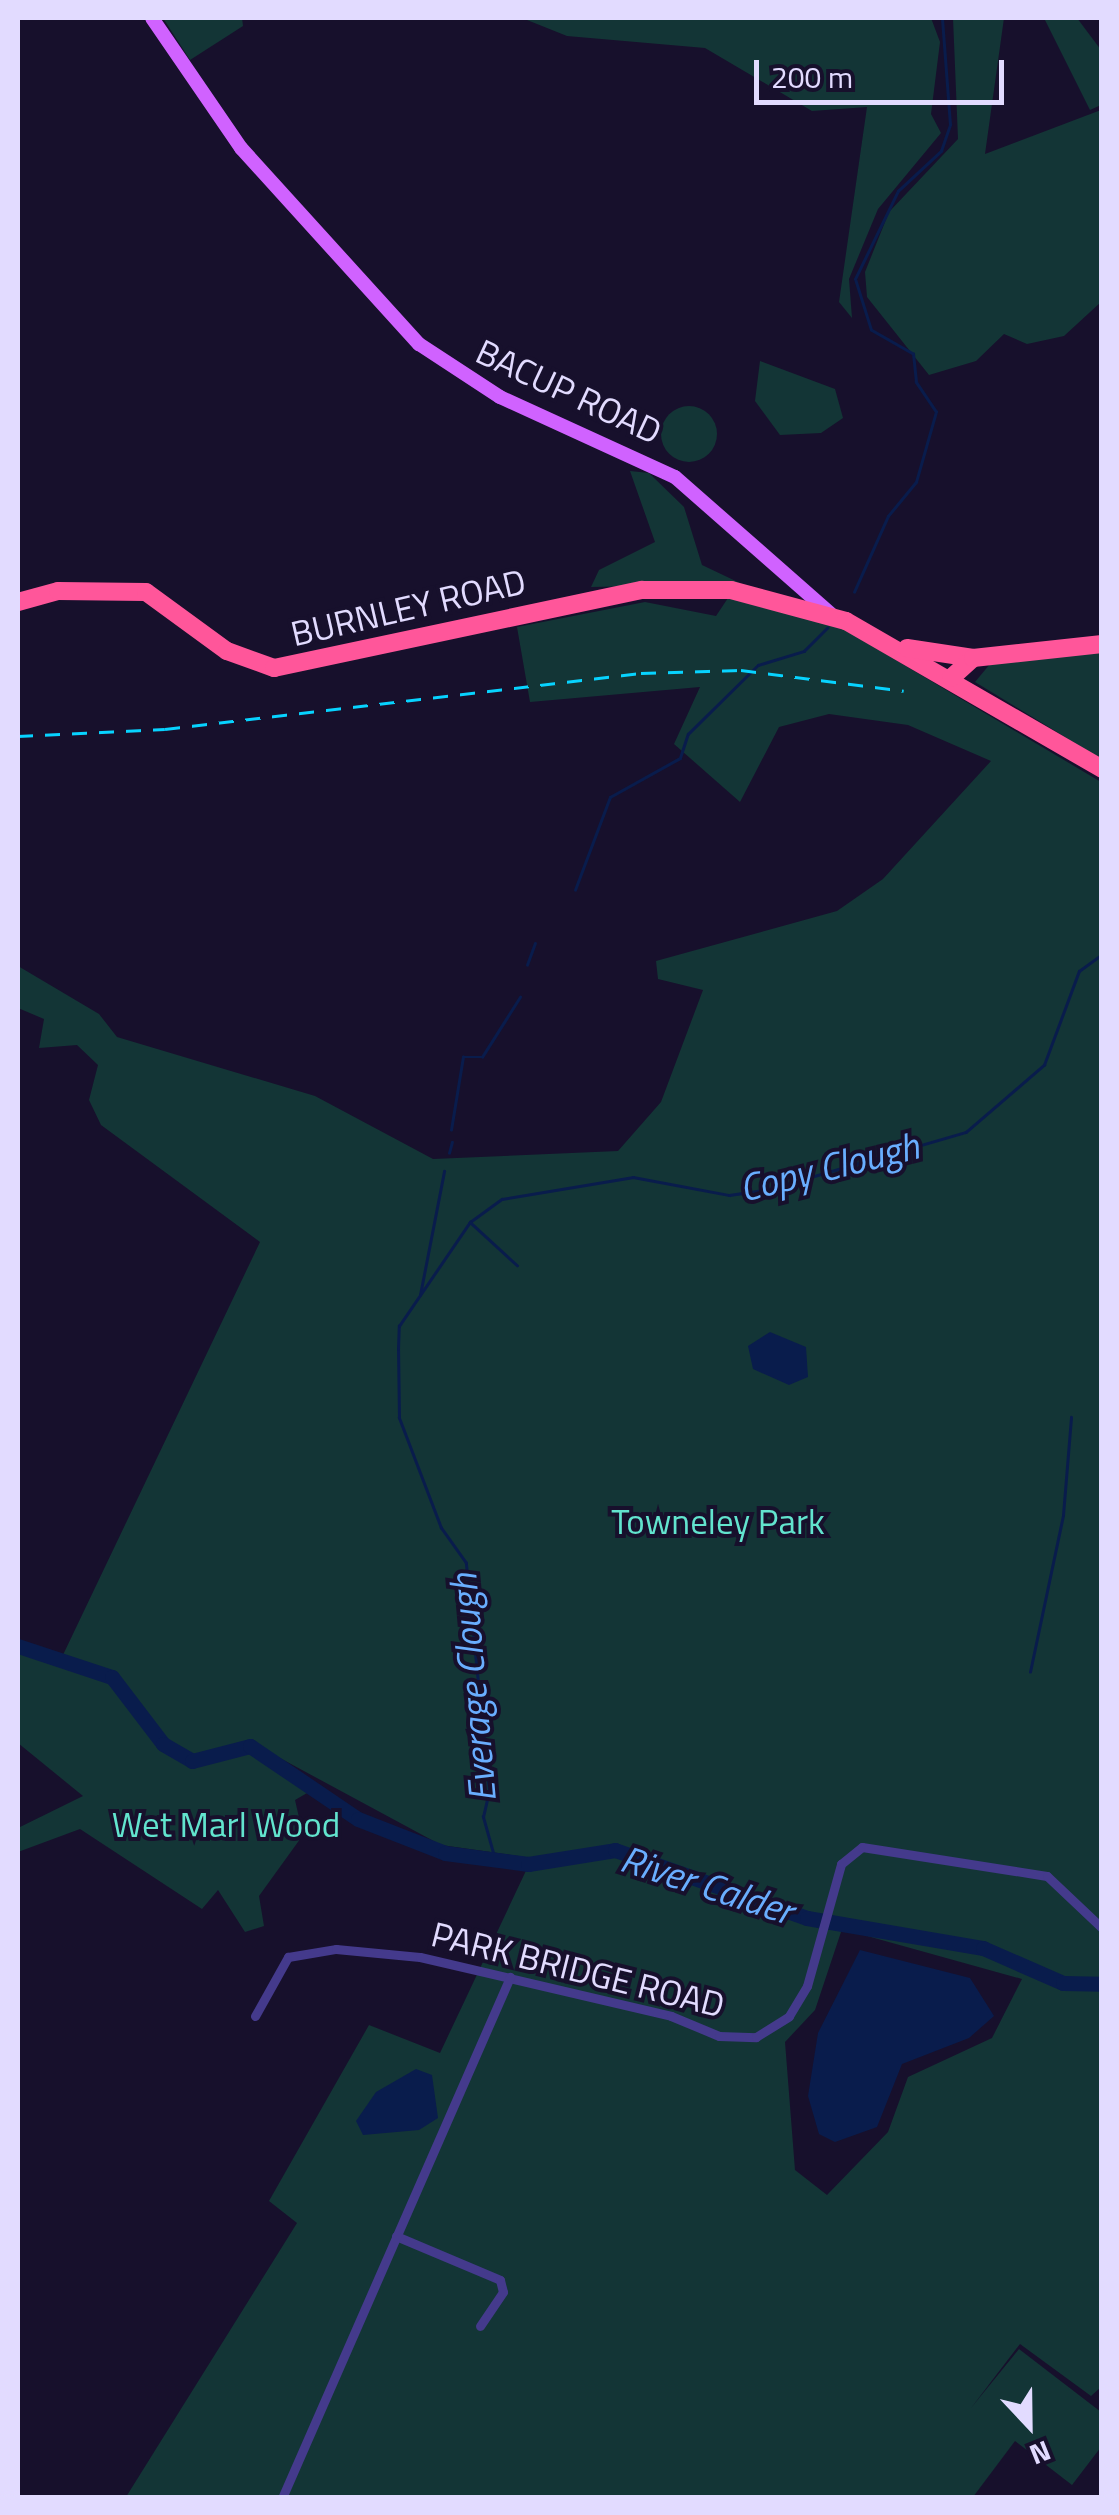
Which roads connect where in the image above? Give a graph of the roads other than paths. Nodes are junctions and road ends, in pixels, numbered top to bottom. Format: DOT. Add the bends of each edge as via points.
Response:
graph roads {
  1 [pos="152,18"];
  2 [pos="18,602"];
  3 [pos="831,614"];
  4 [pos="1102,644"];
  5 [pos="892,645"];
  6 [pos="973,658"];
  7 [pos="951,678"];
  8 [pos="1102,770"];
  9 [pos="1102,1928"];
  10 [pos="510,1977"];
  11 [pos="254,2016"];
  12 [pos="396,2236"];
  13 [pos="480,2326"];
  14 [pos="282,2498"];
  1 -- 3 [label="main road, BACUP ROAD" via="253,163 419,344 500,397 676,476"];
  2 -- 3 [label="highway, BURNLEY ROAD" via="58,592 146,592 226,650 274,668 667,587"];
  3 -- 5 [label="highway, BURNLEY ROAD"];
  4 -- 6 [label="highway"];
  5 -- 6 [label="highway"];
  5 -- 7 [label="highway, BURNLEY ROAD"];
  6 -- 7 [label="highway"];
  7 -- 8 [label="highway, BURNLEY ROAD"];
  9 -- 10 [label="street, PARK BRIDGE ROAD" via="1047,1876 862,1847 840,1864 826,1928 790,2016 756,2036 718,2036"];
  10 -- 11 [label="street, PARK BRIDGE ROAD" via="398,1954 305,1949 288,1957"];
  10 -- 12 [label="street"];
  12 -- 13 [label="street" via="500,2280 503,2292"];
  12 -- 14 [label="street"];
}
